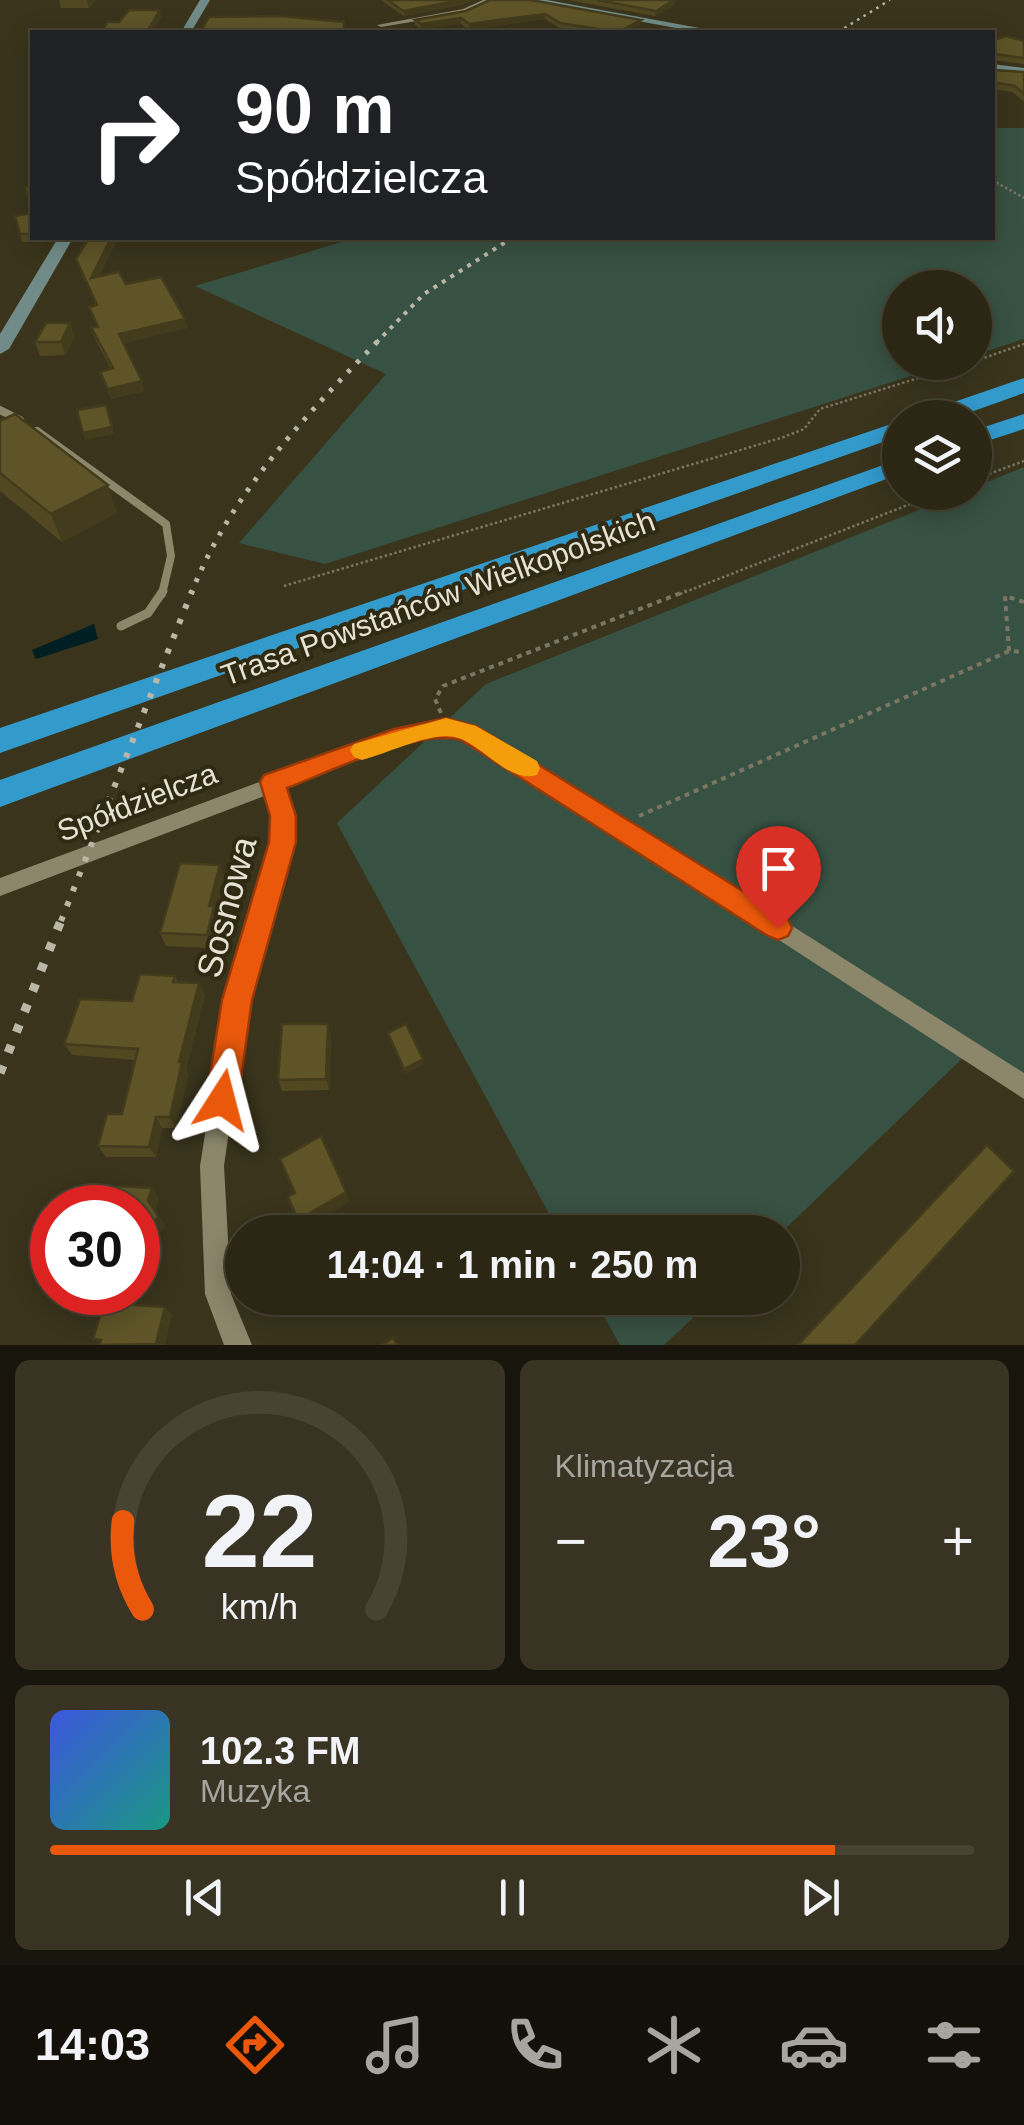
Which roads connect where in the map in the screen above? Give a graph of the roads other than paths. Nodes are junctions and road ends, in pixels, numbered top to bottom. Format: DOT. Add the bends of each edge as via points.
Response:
graph roads {
  1 [pos="205,0"];
  2 [pos="489,0"];
  3 [pos="528,0"];
  4 [pos="381,25"];
  5 [pos="187,30"];
  6 [pos="703,30"];
  7 [pos="995,68"];
  8 [pos="1024,72"];
  9 [pos="65,240"];
  10 [pos="0,349"];
  11 [pos="1024,385"];
  12 [pos="981,400"];
  13 [pos="0,410"];
  14 [pos="1024,420"];
  15 [pos="992,432"];
  16 [pos="882,434"];
  17 [pos="882,473"];
  18 [pos="121,626"];
  19 [pos="0,741"];
  20 [pos="273,782"];
  21 [pos="0,794"];
  22 [pos="0,887"];
  23 [pos="1024,1087"];
  24 [pos="238,1345"];
  1 -- 5 [label="street"];
  2 -- 4 [label="street" via="465,11"];
  3 -- 6 [label="street"];
  7 -- 8 [label="street"];
  9 -- 10 [label="street"];
  11 -- 12 [label="highway"];
  13 -- 18 [label="lane" via="166,524 174,540 164,584 150,612"];
  14 -- 15 [label="highway"];
  16 -- 19 [label="highway, Trasa Powstańców Wielkopolskich"];
  17 -- 21 [label="highway, Trasa Powstańców Wielkopolskich"];
  20 -- 22 [label="street, Spółdzielcza"];
  20 -- 23 [label="street, Spółdzielcza" via="394,739 446,727 468,732"];
  20 -- 24 [label="street, Sosnowa" via="282,842 237,1000 212,1166 218,1294"];
}
